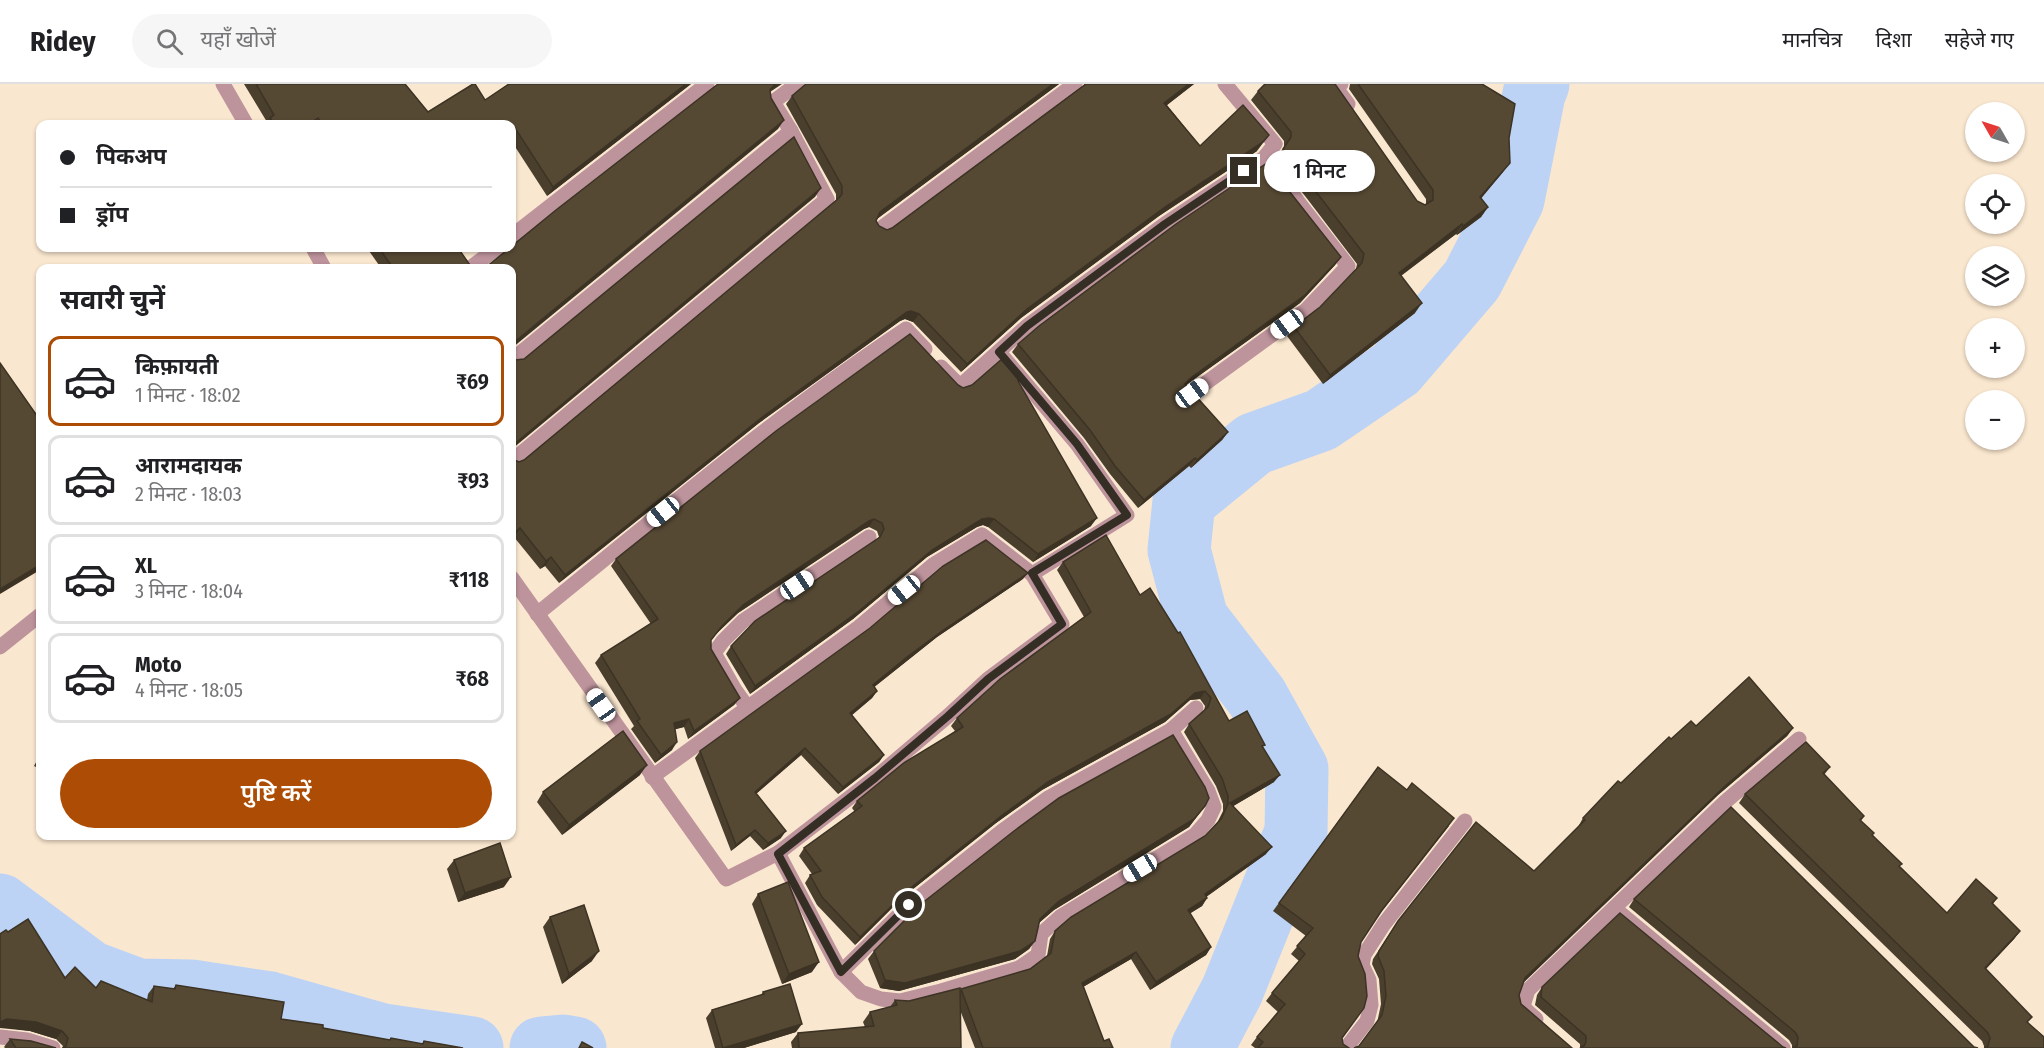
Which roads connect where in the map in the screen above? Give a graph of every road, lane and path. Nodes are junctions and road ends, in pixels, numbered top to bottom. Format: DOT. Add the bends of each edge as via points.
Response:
graph roads {
  1 [pos="224,84"];
  2 [pos="707,84"];
  3 [pos="797,84"];
  4 [pos="1075,84"];
  5 [pos="1225,84"];
  6 [pos="1341,84"];
  7 [pos="1357,117"];
  8 [pos="244,120"];
  9 [pos="791,131"];
  10 [pos="1264,158"];
  11 [pos="880,229"];
  12 [pos="516,233"];
  13 [pos="492,252"];
  14 [pos="475,264"];
  15 [pos="999,352"];
  16 [pos="516,357"];
  17 [pos="1192,393"];
  18 [pos="516,458"];
  19 [pos="868,537"];
  20 [pos="1032,573"];
  21 [pos="516,584"];
  22 [pos="537,614"];
  23 [pos="36,618"];
  24 [pos="0,648"];
  25 [pos="748,708"];
  26 [pos="1196,708"];
  27 [pos="1171,730"];
  28 [pos="1799,739"];
  29 [pos="652,777"];
  30 [pos="1465,821"];
  31 [pos="778,854"];
  32 [pos="1614,908"];
  33 [pos="841,972"];
  34 [pos="1546,1027"];
  35 [pos="0,1037"];
  36 [pos="1348,1047"];
  37 [pos="53,1048"];
  38 [pos="1784,1048"];
  1 -- 8 [label="street"];
  2 -- 12 [label="street"];
  3 -- 9 [label="street" via="773,102"];
  4 -- 11 [label="street"];
  5 -- 10 [label="street" via="1275,144"];
  6 -- 7 [label="street" via="1336,88"];
  9 -- 16 [label="street"];
  9 -- 18 [label="street" via="827,199"];
  10 -- 15 [label="street" via="1165,224 1027,326"];
  10 -- 17 [label="street" via="1348,266 1306,310"];
  13 -- 14 [label="street"];
  15 -- 20 [label="street" via="1077,444 1127,515"];
  15 -- 22 [label="street" via="960,386 906,329 735,453"];
  19 -- 25 [label="street" via="743,621 714,653"];
  20 -- 25 [label="street" via="982,535 933,566 859,627"];
  20 -- 31 [label="street" via="1062,624 988,679 875,778"];
  21 -- 22 [label="street"];
  22 -- 29 [label="street"];
  23 -- 24 [label="street"];
  25 -- 29 [label="street"];
  26 -- 27 [label="street"];
  27 -- 33 [label="street" via="1048,798 1002,831 909,905"];
  27 -- 33 [label="street" via="1208,791 1214,807 1208,820 1195,835 1060,917 1041,934 1038,955 1019,968 900,1001 861,992"];
  28 -- 32 [label="street"];
  29 -- 31 [label="street" via="726,879"];
  30 -- 36 [label="street" via="1364,955 1362,965 1369,980 1371,1005 1366,1021"];
  31 -- 33 [label="street"];
  32 -- 34 [label="street" via="1528,990 1523,1005"];
  32 -- 38 [label="street"];
  35 -- 37 [label="street"];
}
